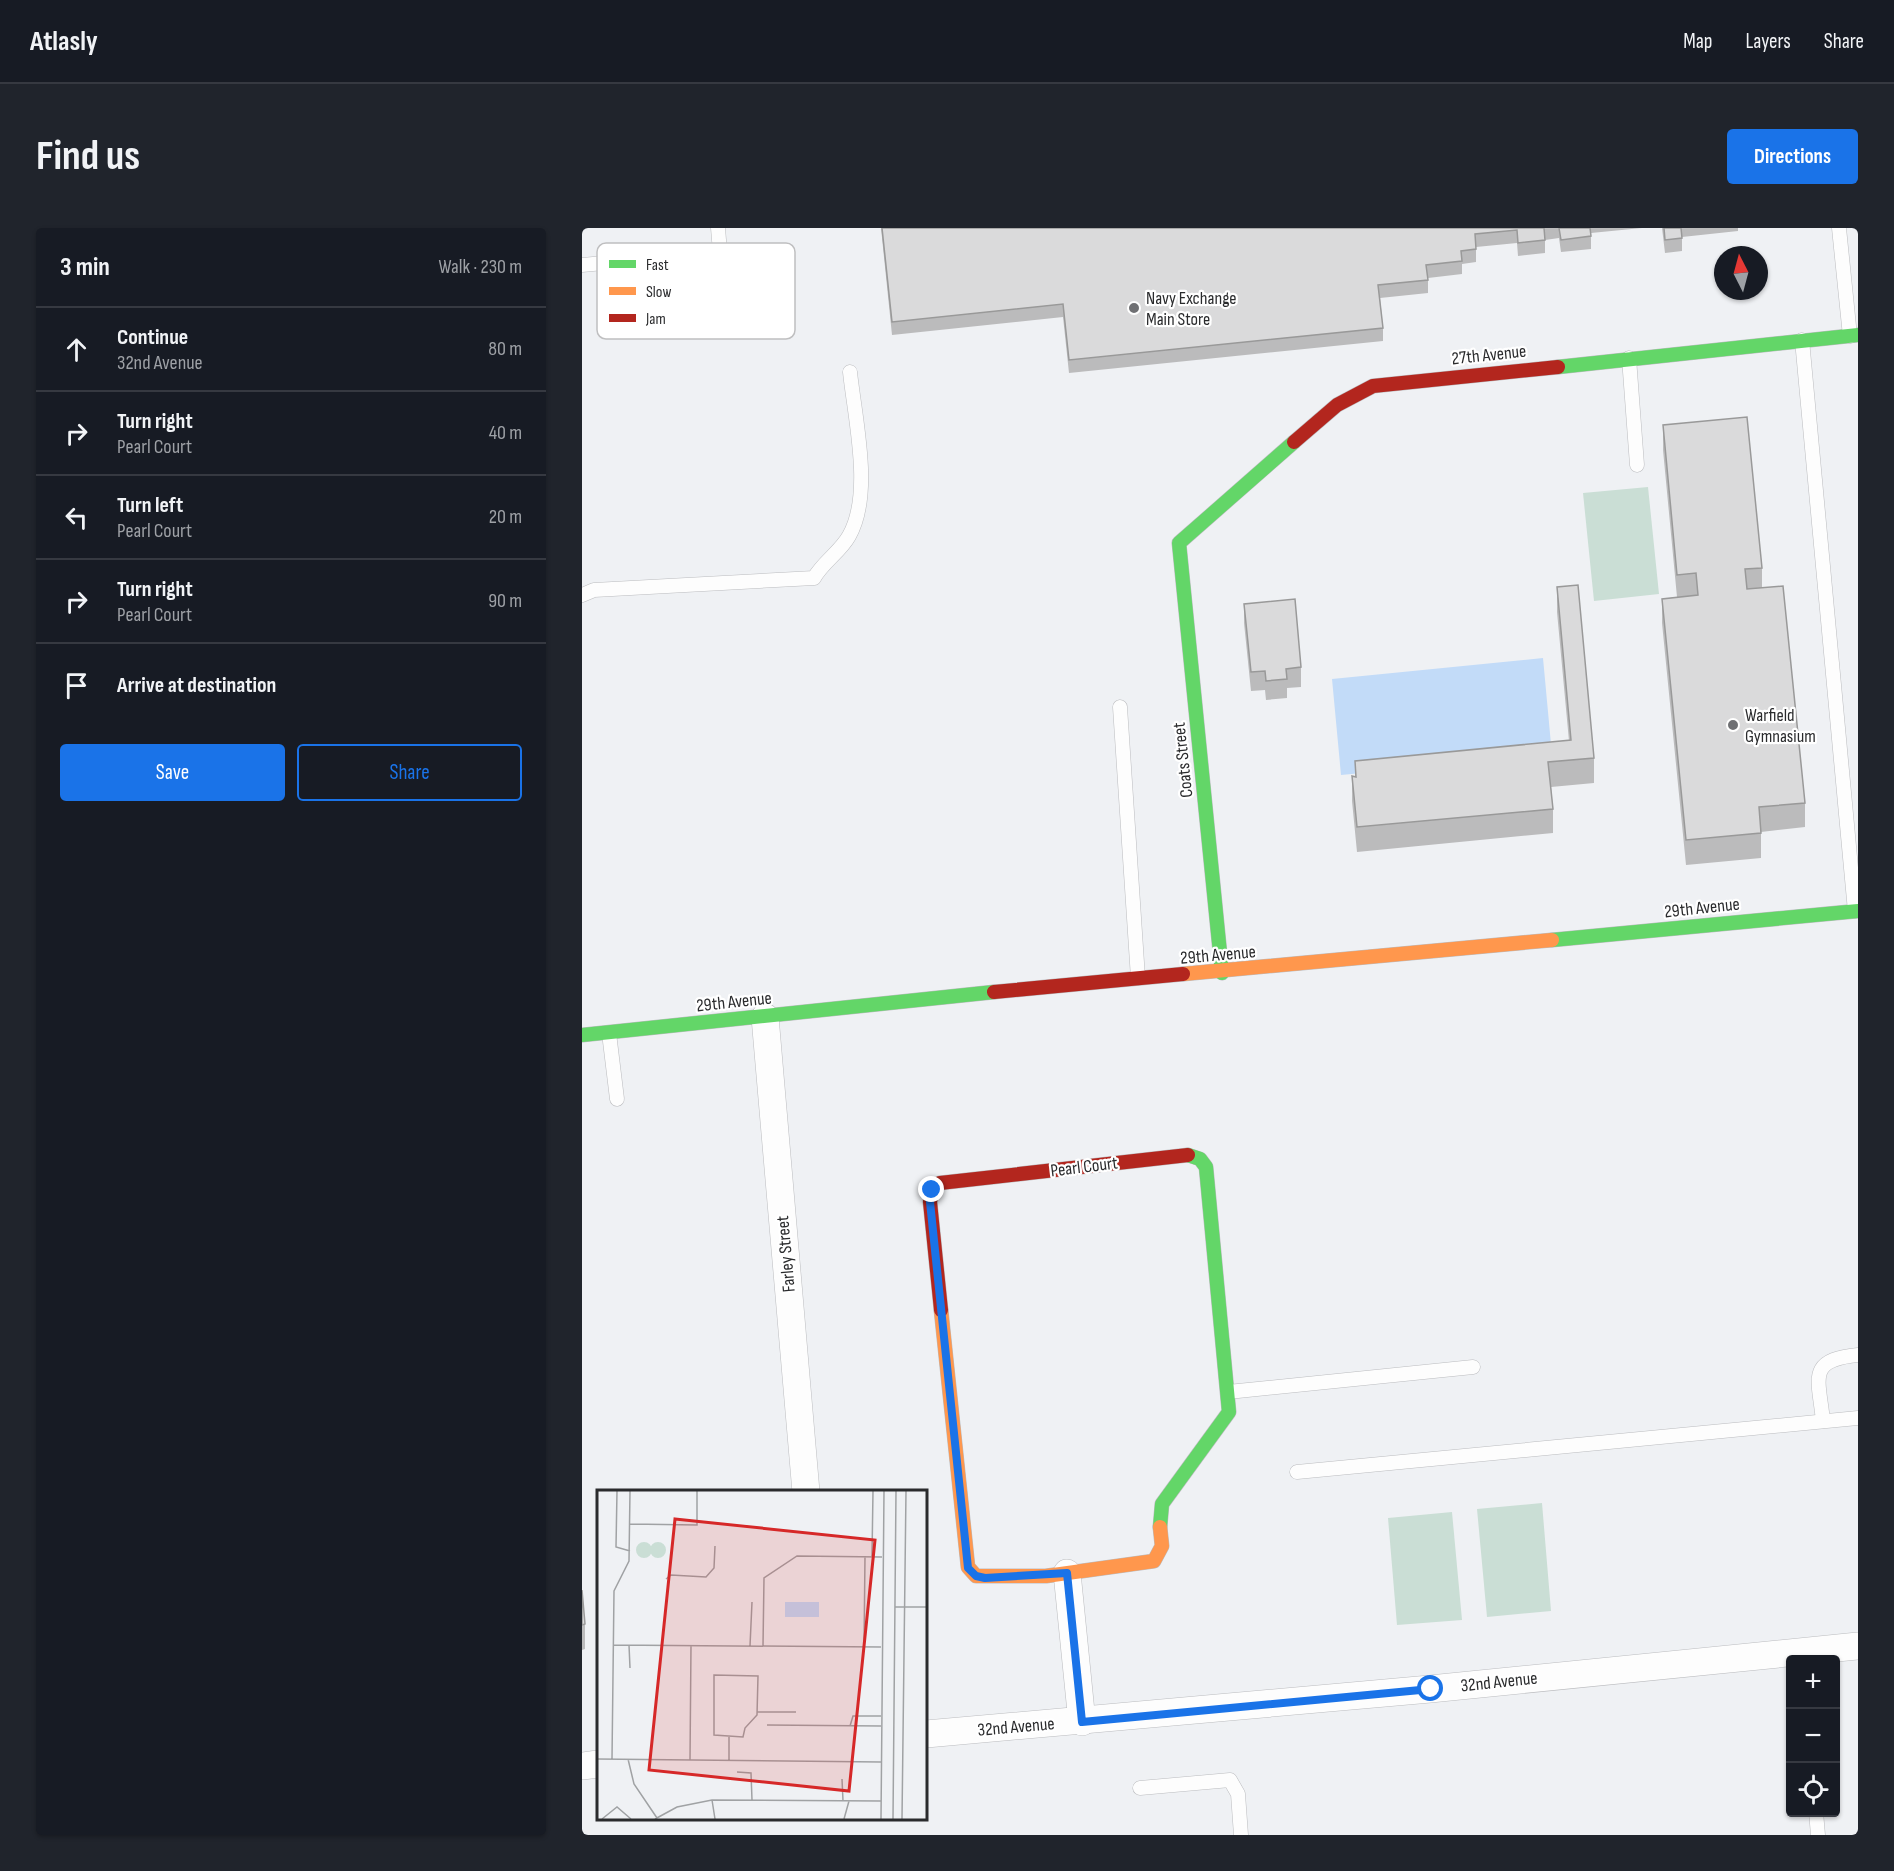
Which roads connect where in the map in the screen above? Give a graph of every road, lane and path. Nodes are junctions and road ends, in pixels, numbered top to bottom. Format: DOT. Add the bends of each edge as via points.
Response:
graph roads {
  1 [pos="718,228"];
  2 [pos="1839,228"];
  3 [pos="719,243"];
  4 [pos="597,264"];
  5 [pos="582,265"];
  6 [pos="1854,335"];
  7 [pos="1802,340"];
  8 [pos="1629,358"];
  9 [pos="850,372"];
  10 [pos="1636,465"];
  11 [pos="1179,543"];
  12 [pos="582,595"];
  13 [pos="1120,707"];
  14 [pos="1857,911"];
  15 [pos="1222,973"];
  16 [pos="1138,980"];
  17 [pos="765,1017"];
  18 [pos="609,1033"];
  19 [pos="582,1035"];
  20 [pos="617,1100"];
  21 [pos="1858,1355"];
  22 [pos="1473,1367"];
  23 [pos="1228,1392"];
  24 [pos="1858,1418"];
  25 [pos="1823,1421"];
  26 [pos="1297,1472"];
  27 [pos="806,1490"];
  28 [pos="1067,1573"];
  29 [pos="1858,1646"];
  30 [pos="1082,1722"];
  31 [pos="927,1734"];
  32 [pos="597,1764"];
  33 [pos="582,1766"];
  34 [pos="1140,1788"];
  35 [pos="1816,1817"];
  36 [pos="1241,1835"];
  37 [pos="1818,1835"];
  1 -- 3 [label="lane"];
  2 -- 6 [label="lane"];
  4 -- 5 [label="lane"];
  6 -- 7 [label="street, 27th Avenue"];
  7 -- 8 [label="street, 27th Avenue"];
  7 -- 14 [label="lane"];
  8 -- 10 [label="lane"];
  8 -- 11 [label="street, 27th Avenue" via="1373,386 1337,405"];
  9 -- 12 [label="lane" via="862,493 859,517 848,538 814,579 594,590"];
  11 -- 15 [label="street, Coats Street"];
  13 -- 16 [label="lane"];
  14 -- 15 [label="street, 29th Avenue"];
  15 -- 16 [label="street, 29th Avenue"];
  16 -- 17 [label="street, 29th Avenue" via="835,1007"];
  17 -- 18 [label="street, 29th Avenue"];
  17 -- 27 [label="street, Farley Street"];
  18 -- 19 [label="street, 29th Avenue"];
  18 -- 20 [label="lane"];
  21 -- 25 [label="lane" via="1824,1364 1819,1374"];
  22 -- 23 [label="lane"];
  23 -- 28 [label="street, Pearl Court" via="1229,1412 1222,1424 1162,1502 1158,1512 1162,1554 1154,1561"];
  23 -- 28 [label="street, Pearl Court" via="1206,1167 1200,1159 1188,1155 940,1183 932,1190 930,1202 968,1568 985,1578"];
  24 -- 25 [label="lane"];
  25 -- 26 [label="lane"];
  28 -- 30 [label="street"];
  29 -- 30 [label="street, 32nd Avenue"];
  30 -- 31 [label="street, 32nd Avenue"];
  32 -- 33 [label="street"];
  34 -- 36 [label="lane" via="1230,1780 1238,1794"];
  35 -- 37 [label="lane"];
}
